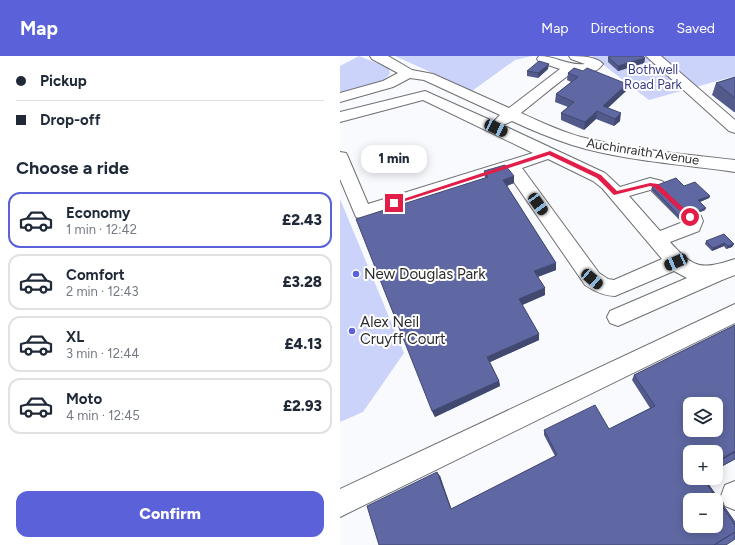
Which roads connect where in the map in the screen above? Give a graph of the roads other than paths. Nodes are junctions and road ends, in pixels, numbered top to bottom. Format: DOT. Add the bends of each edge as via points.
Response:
graph roads {
  1 [pos="377,56"];
  2 [pos="653,56"];
  3 [pos="544,59"];
  4 [pos="573,62"];
  5 [pos="408,73"];
  6 [pos="340,98"];
  7 [pos="507,117"];
  8 [pos="340,118"];
  9 [pos="735,128"];
  10 [pos="550,153"];
  11 [pos="340,157"];
  12 [pos="510,165"];
  13 [pos="735,166"];
  14 [pos="616,194"];
  15 [pos="656,240"];
  16 [pos="676,262"];
  17 [pos="735,267"];
  18 [pos="714,274"];
  19 [pos="735,313"];
  20 [pos="618,317"];
  21 [pos="340,503"];
  1 -- 5 [label="street, Auchinraith Avenue"];
  2 -- 9 [label="street"];
  3 -- 4 [label="street"];
  4 -- 7 [label="street"];
  5 -- 6 [label="street" via="388,84"];
  5 -- 7 [label="street, Auchinraith Avenue" via="428,77"];
  7 -- 13 [label="street, Auchinraith Avenue" via="605,148"];
  8 -- 10 [label="street" via="425,95"];
  10 -- 12 [label="street"];
  10 -- 14 [label="street" via="599,176"];
  11 -- 12 [label="street" via="362,212"];
  12 -- 16 [label="street" via="598,284 606,288 615,288"];
  14 -- 15 [label="street"];
  14 -- 15 [label="street" via="650,184 656,185 694,221 692,226"];
  15 -- 16 [label="street"];
  16 -- 18 [label="street" via="693,272"];
  17 -- 18 [label="street"];
  18 -- 20 [label="street"];
  19 -- 21 [label="street"];
}
